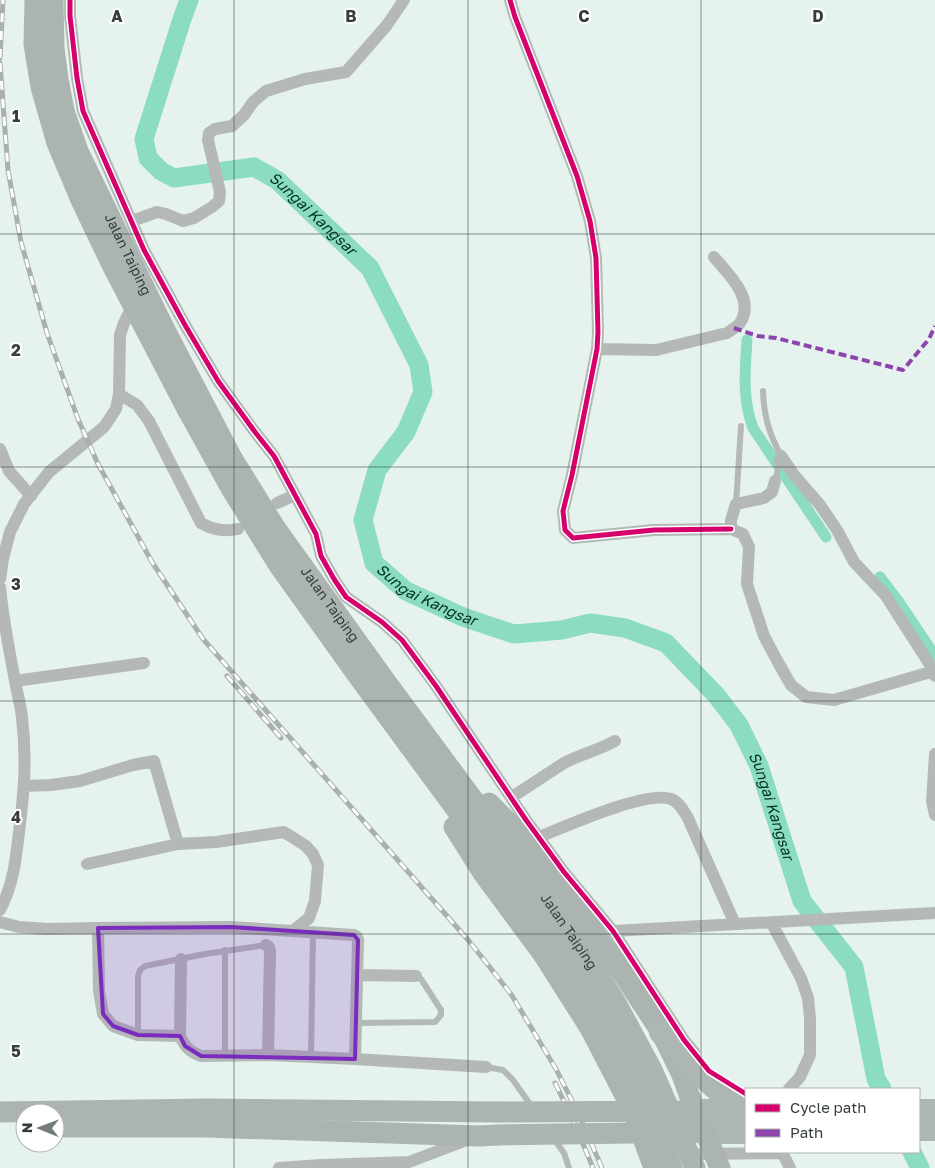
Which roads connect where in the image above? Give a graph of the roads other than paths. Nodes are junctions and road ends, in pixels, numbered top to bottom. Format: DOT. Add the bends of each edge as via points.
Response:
graph roads {
  1 [pos="34,0"];
  2 [pos="53,0"];
  3 [pos="70,0"];
  4 [pos="404,0"];
  5 [pos="510,0"];
  6 [pos="132,221"];
  7 [pos="714,258"];
  8 [pos="133,305"];
  9 [pos="598,348"];
  10 [pos="764,391"];
  11 [pos="119,394"];
  12 [pos="741,426"];
  13 [pos="0,448"];
  14 [pos="780,458"];
  15 [pos="775,481"];
  16 [pos="295,494"];
  17 [pos="31,496"];
  18 [pos="277,503"];
  19 [pos="736,504"];
  20 [pos="238,529"];
  21 [pos="731,529"];
  22 [pos="0,579"];
  23 [pos="0,593"];
  24 [pos="144,663"];
  25 [pos="934,673"];
  26 [pos="15,680"];
  27 [pos="615,740"];
  28 [pos="935,754"];
  29 [pos="417,756"];
  30 [pos="935,759"];
  31 [pos="452,769"];
  32 [pos="24,786"];
  33 [pos="512,798"];
  34 [pos="935,814"];
  35 [pos="539,837"];
  36 [pos="178,844"];
  37 [pos="88,864"];
  38 [pos="0,910"];
  39 [pos="935,913"];
  40 [pos="0,922"];
  41 [pos="775,922"];
  42 [pos="735,924"];
  43 [pos="98,928"];
  44 [pos="293,931"];
  45 [pos="613,931"];
  46 [pos="313,932"];
  47 [pos="266,944"];
  48 [pos="225,950"];
  49 [pos="181,959"];
  50 [pos="358,975"];
  51 [pos="416,976"];
  52 [pos="356,1023"];
  53 [pos="661,1032"];
  54 [pos="138,1035"];
  55 [pos="180,1036"];
  56 [pos="268,1055"];
  57 [pos="225,1056"];
  58 [pos="311,1058"];
  59 [pos="355,1059"];
  60 [pos="486,1067"];
  61 [pos="790,1088"];
  62 [pos="745,1093"];
  63 [pos="745,1108"];
  64 [pos="745,1109"];
  65 [pos="633,1111"];
  66 [pos="695,1111"];
  67 [pos="920,1111"];
  68 [pos="935,1111"];
  69 [pos="0,1112"];
  70 [pos="542,1121"];
  71 [pos="0,1126"];
  72 [pos="15,1126"];
  73 [pos="65,1126"];
  74 [pos="547,1129"];
  75 [pos="920,1129"];
  76 [pos="935,1129"];
  77 [pos="705,1132"];
  78 [pos="745,1132"];
  79 [pos="641,1133"];
  80 [pos="488,1136"];
  81 [pos="782,1153"];
  82 [pos="692,1161"];
  83 [pos="279,1168"];
  84 [pos="569,1168"];
  85 [pos="654,1168"];
  86 [pos="672,1168"];
  87 [pos="720,1168"];
  88 [pos="790,1168"];
  1 -- 8 [label="highway, Jalan Taiping" via="34,44 41,87 57,143"];
  2 -- 31 [label="highway, Jalan Taiping" via="54,48 64,111 82,160 164,328 232,458 276,529"];
  3 -- 6 [label="street" via="83,111"];
  4 -- 6 [label="street" via="346,72 305,79 266,91 232,126 209,133 220,192 212,207 183,221 157,212"];
  5 -- 9 [label="street" via="577,176 590,221 596,258"];
  6 -- 16 [label="street" via="144,250 218,381 274,456"];
  7 -- 9 [label="street" via="737,284 744,300 740,324 727,333 656,350"];
  8 -- 11 [label="street" via="120,335"];
  8 -- 29 [label="highway, Jalan Taiping" via="232,490 280,567"];
  9 -- 21 [label="street" via="563,512 565,530 573,538 654,530"];
  10 -- 14 [label="lane" via="766,422"];
  11 -- 17 [label="street" via="116,409 104,427 50,472"];
  11 -- 20 [label="street" via="137,405 149,421 201,523 228,532"];
  12 -- 19 [label="lane"];
  13 -- 17 [label="street" via="9,471"];
  14 -- 15 [label="lane"];
  14 -- 25 [label="street" via="820,505 854,562 886,596"];
  15 -- 19 [label="street" via="772,492 764,498"];
  16 -- 18 [label="street"];
  16 -- 33 [label="street" via="316,534 322,556 346,597 402,640"];
  17 -- 22 [label="street" via="10,532"];
  19 -- 21 [label="street"];
  21 -- 25 [label="street" via="743,534 749,548 747,584 764,636 792,685 806,697 834,700"];
  23 -- 26 [label="street"];
  24 -- 26 [label="street"];
  26 -- 32 [label="street" via="26,755"];
  27 -- 33 [label="street" via="564,763"];
  28 -- 30 [label="street"];
  29 -- 65 [label="highway" via="449,820 483,873 543,954 590,1028"];
  29 -- 86 [label="highway, Jalan Taiping" via="578,975 622,1048"];
  30 -- 34 [label="street" via="932,801"];
  31 -- 53 [label="highway" via="511,825 590,927"];
  31 -- 82 [label="highway, Jalan Taiping" via="584,951 616,1003 652,1070"];
  32 -- 36 [label="street" via="80,781 154,761"];
  32 -- 38 [label="street" via="17,855"];
  33 -- 35 [label="street"];
  35 -- 42 [label="street" via="619,806 648,799 670,799 679,804 687,816"];
  35 -- 45 [label="street"];
  36 -- 37 [label="street"];
  36 -- 44 [label="street" via="284,832 306,846 318,865 316,901 309,918"];
  39 -- 41 [label="street"];
  40 -- 43 [label="street" via="47,929"];
  41 -- 42 [label="street"];
  41 -- 61 [label="street" via="801,978 810,1018 810,1055 800,1077"];
  42 -- 45 [label="street"];
  43 -- 44 [label="street" via="231,927"];
  43 -- 54 [label="street" via="98,991 103,1014 112,1026"];
  44 -- 46 [label="street"];
  45 -- 62 [label="street" via="684,1040 709,1071"];
  46 -- 50 [label="street" via="357,937"];
  46 -- 58 [label="lane"];
  47 -- 48 [label="lane"];
  47 -- 56 [label="street" via="270,951"];
  48 -- 49 [label="lane"];
  48 -- 57 [label="lane"];
  49 -- 54 [label="lane" via="145,966 140,970"];
  49 -- 55 [label="street"];
  50 -- 51 [label="street"];
  50 -- 52 [label="street"];
  51 -- 52 [label="lane" via="441,1010 441,1015 434,1022"];
  52 -- 59 [label="street"];
  53 -- 63 [label="highway" via="713,1086"];
  53 -- 66 [label="highway"];
  54 -- 55 [label="street"];
  55 -- 57 [label="street" via="192,1052 201,1056"];
  56 -- 57 [label="street"];
  56 -- 58 [label="street"];
  58 -- 59 [label="street"];
  59 -- 60 [label="street"];
  60 -- 70 [label="lane" via="503,1070"];
  64 -- 66 [label="highway"];
  65 -- 66 [label="highway, bridge"];
  65 -- 69 [label="highway, bridge" via="206,1109"];
  65 -- 79 [label="highway"];
  66 -- 77 [label="highway"];
  67 -- 68 [label="highway"];
  71 -- 72 [label="highway"];
  73 -- 80 [label="highway"];
  74 -- 84 [label="lane" via="564,1153"];
  75 -- 76 [label="highway"];
  77 -- 78 [label="highway"];
  77 -- 79 [label="highway, bridge"];
  77 -- 87 [label="highway, bridge"];
  79 -- 80 [label="highway, bridge"];
  79 -- 85 [label="highway"];
  80 -- 83 [label="street" via="409,1162"];
  81 -- 82 [label="street"];
  81 -- 88 [label="street"];
}
